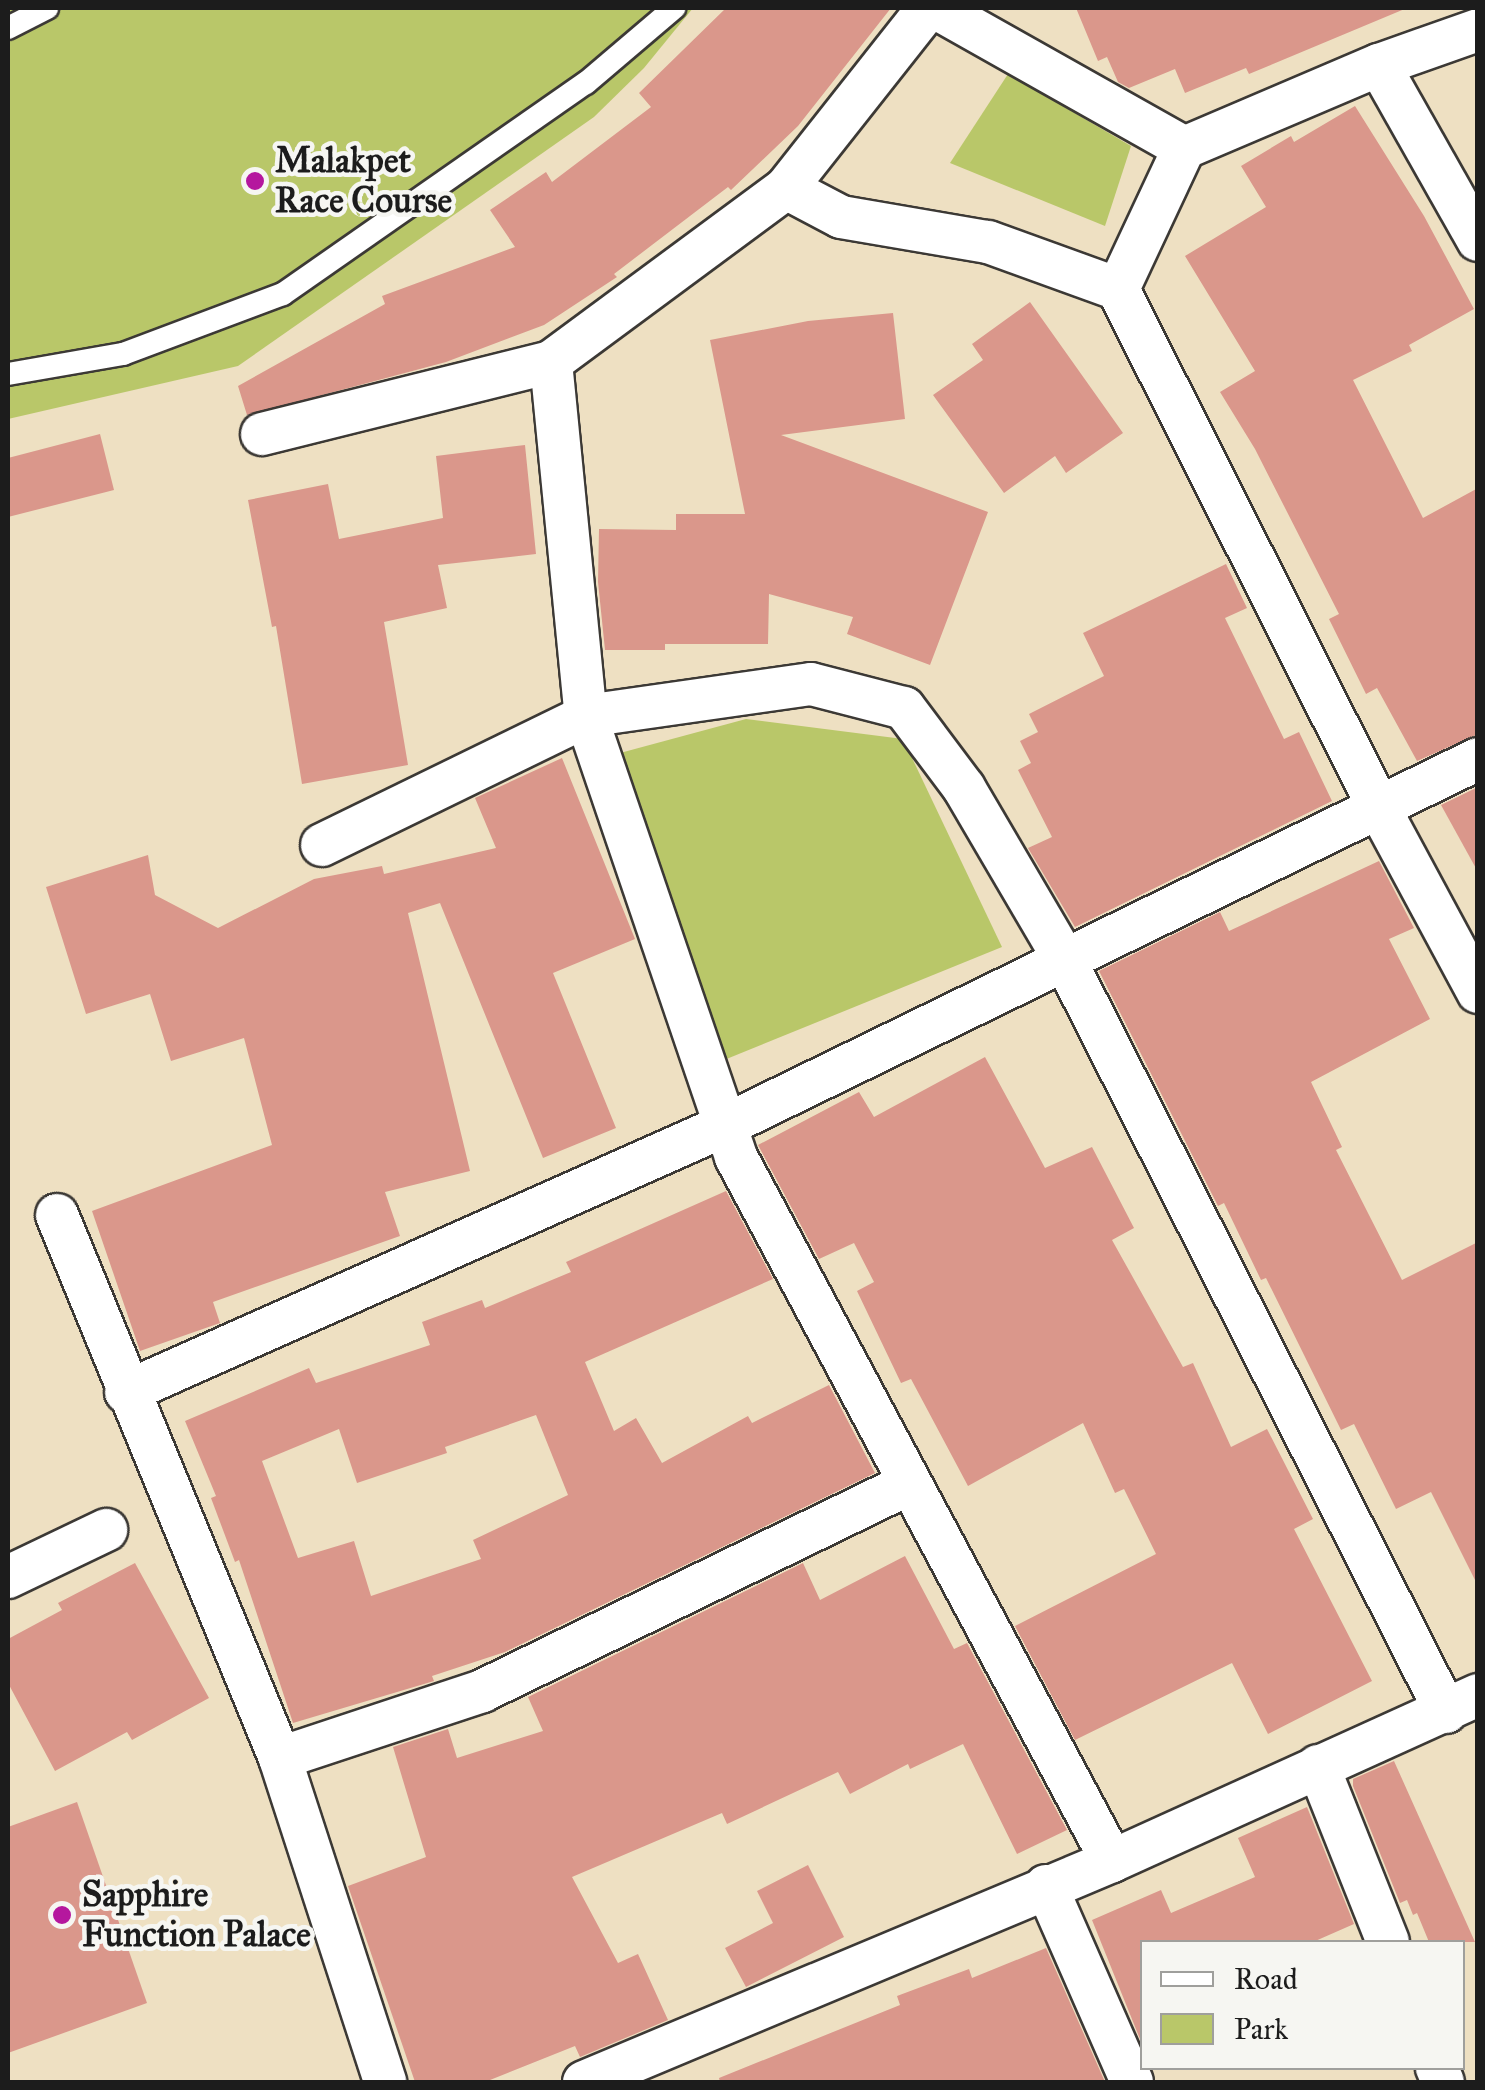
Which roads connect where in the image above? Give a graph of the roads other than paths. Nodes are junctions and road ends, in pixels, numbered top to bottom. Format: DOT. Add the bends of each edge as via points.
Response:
graph roads {
  1 [pos="47,8"];
  2 [pos="674,8"];
  3 [pos="928,8"];
  4 [pos="936,8"];
  5 [pos="8,28"];
  6 [pos="1478,30"];
  7 [pos="1379,65"];
  8 [pos="1184,148"];
  9 [pos="786,188"];
  10 [pos="1478,240"];
  11 [pos="1118,289"];
  12 [pos="550,362"];
  13 [pos="8,374"];
  14 [pos="262,434"];
  15 [pos="586,716"];
  16 [pos="1478,758"];
  17 [pos="1378,808"];
  18 [pos="322,844"];
  19 [pos="1065,960"];
  20 [pos="1478,992"];
  21 [pos="726,1124"];
  22 [pos="58,1215"];
  23 [pos="126,1392"];
  24 [pos="909,1484"];
  25 [pos="106,1530"];
  26 [pos="8,1577"];
  27 [pos="1462,1704"];
  28 [pos="280,1758"];
  29 [pos="1318,1766"];
  30 [pos="1112,1861"];
  31 [pos="1046,1886"];
  32 [pos="1387,1940"];
  33 [pos="385,2082"];
  34 [pos="584,2082"];
  35 [pos="1132,2082"];
  1 -- 5 [label="lane"];
  2 -- 13 [label="lane" via="586,83 282,294 123,354"];
  3 -- 9 [label="street"];
  4 -- 8 [label="street"];
  6 -- 7 [label="street"];
  7 -- 8 [label="street"];
  7 -- 10 [label="street"];
  8 -- 11 [label="street"];
  9 -- 11 [label="street" via="841,218 988,242"];
  9 -- 12 [label="street"];
  11 -- 17 [label="street"];
  12 -- 14 [label="street"];
  12 -- 15 [label="street"];
  15 -- 18 [label="street"];
  15 -- 19 [label="street" via="811,684 904,708 964,788"];
  15 -- 21 [label="street"];
  16 -- 17 [label="street"];
  17 -- 19 [label="street"];
  17 -- 20 [label="street"];
  19 -- 21 [label="street"];
  19 -- 27 [label="street"];
  21 -- 23 [label="street"];
  21 -- 24 [label="street" via="736,1157"];
  22 -- 23 [label="street"];
  23 -- 28 [label="street"];
  24 -- 28 [label="street" via="482,1691"];
  24 -- 30 [label="street"];
  25 -- 26 [label="street"];
  27 -- 29 [label="street"];
  28 -- 33 [label="street"];
  29 -- 30 [label="street"];
  29 -- 32 [label="street"];
  30 -- 31 [label="street"];
  31 -- 34 [label="street"];
  31 -- 35 [label="street"];
}
